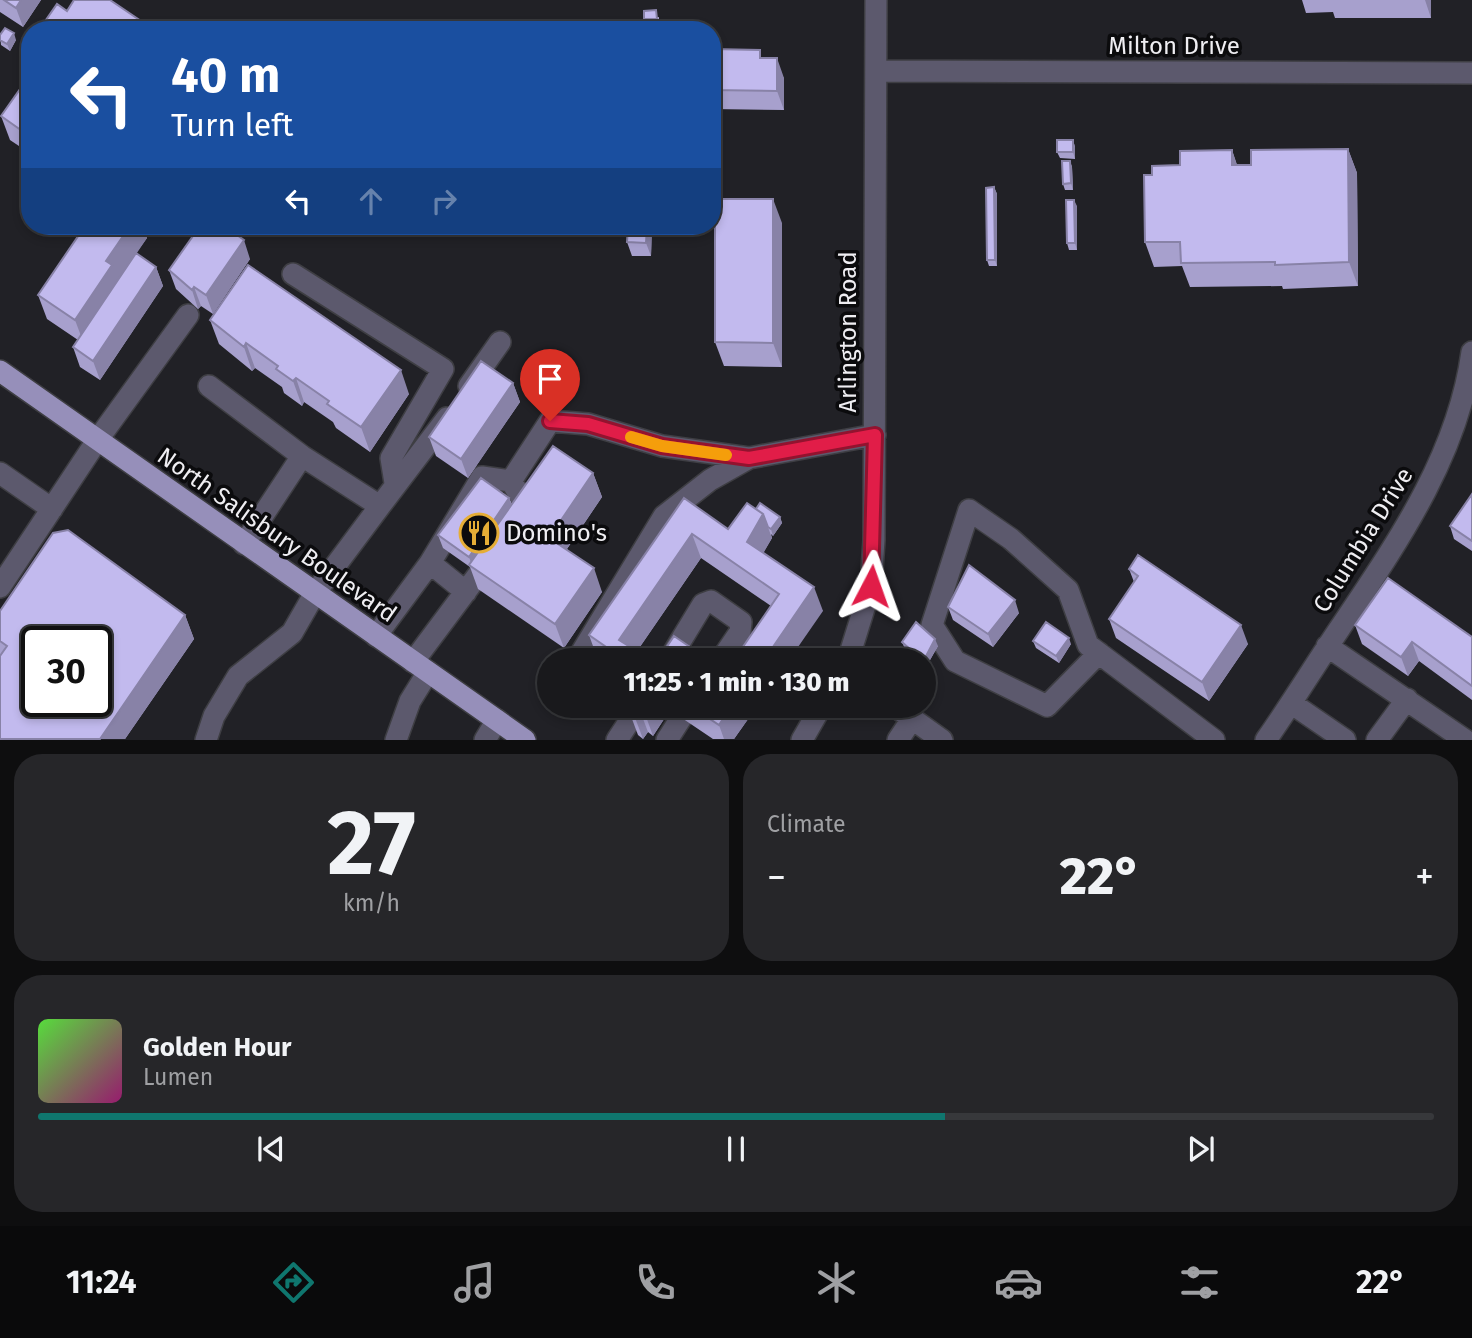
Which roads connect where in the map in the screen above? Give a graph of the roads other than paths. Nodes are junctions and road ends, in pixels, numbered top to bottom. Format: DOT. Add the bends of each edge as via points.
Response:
graph roads {
  1 [pos="876,0"];
  2 [pos="876,71"];
  3 [pos="1472,73"];
  4 [pos="293,274"];
  5 [pos="188,315"];
  6 [pos="500,342"];
  7 [pos="1472,352"];
  8 [pos="0,371"];
  9 [pos="209,386"];
  10 [pos="875,435"];
  11 [pos="96,442"];
  12 [pos="302,456"];
  13 [pos="749,458"];
  14 [pos="0,473"];
  15 [pos="511,481"];
  16 [pos="395,483"];
  17 [pos="380,506"];
  18 [pos="52,509"];
  19 [pos="244,544"];
  20 [pos="430,563"];
  21 [pos="0,587"];
  22 [pos="466,592"];
  23 [pos="315,593"];
  24 [pos="376,636"];
  25 [pos="1328,646"];
  26 [pos="584,648"];
  27 [pos="676,648"];
  28 [pos="729,648"];
  29 [pos="852,648"];
  30 [pos="1098,653"];
  31 [pos="420,667"];
  32 [pos="1406,699"];
  33 [pos="1291,702"];
  34 [pos="659,718"];
  35 [pos="815,718"];
  36 [pos="912,719"];
  37 [pos="497,720"];
  38 [pos="627,736"];
  39 [pos="206,740"];
  40 [pos="396,740"];
  41 [pos="485,740"];
  42 [pos="525,740"];
  43 [pos="802,740"];
  44 [pos="898,740"];
  45 [pos="942,740"];
  46 [pos="1214,740"];
  47 [pos="1266,740"];
  48 [pos="1345,740"];
  49 [pos="1377,740"];
  50 [pos="1465,740"];
  1 -- 2 [label="street, Arlington Road"];
  2 -- 3 [label="street, Milton Drive"];
  2 -- 10 [label="street, Arlington Road"];
  4 -- 16 [label="street" via="443,369 391,458"];
  5 -- 11 [label="street"];
  6 -- 16 [label="street" via="413,467"];
  7 -- 25 [label="street, Columbia Drive" via="1455,426 1430,486"];
  8 -- 11 [label="main road, North Salisbury Boulevard"];
  9 -- 12 [label="street"];
  10 -- 13 [label="street"];
  10 -- 29 [label="street, Arlington Road" via="871,586"];
  11 -- 18 [label="street"];
  11 -- 19 [label="main road, North Salisbury Boulevard"];
  12 -- 17 [label="street"];
  12 -- 19 [label="street"];
  13 -- 15 [label="street" via="662,446 588,424 550,421"];
  13 -- 26 [label="street" via="710,480 664,516"];
  14 -- 18 [label="street"];
  15 -- 20 [label="street" via="482,477"];
  15 -- 22 [label="street" via="527,507"];
  16 -- 17 [label="street"];
  17 -- 23 [label="street"];
  18 -- 21 [label="street"];
  19 -- 23 [label="main road, North Salisbury Boulevard"];
  20 -- 22 [label="street"];
  20 -- 24 [label="street"];
  22 -- 31 [label="street"];
  23 -- 24 [label="main road, North Salisbury Boulevard"];
  23 -- 39 [label="street" via="292,633 239,676 214,716"];
  24 -- 31 [label="main road, North Salisbury Boulevard"];
  25 -- 32 [label="street"];
  25 -- 33 [label="street, Columbia Drive"];
  27 -- 28 [label="street" via="703,604 711,601 741,622"];
  30 -- 30 [label="street" via="1088,645 1068,590 970,510 932,625 954,661 1047,706"];
  30 -- 46 [label="street"];
  31 -- 37 [label="main road, North Salisbury Boulevard"];
  31 -- 40 [label="street"];
  32 -- 49 [label="street"];
  32 -- 50 [label="street"];
  33 -- 47 [label="street, Columbia Drive"];
  33 -- 48 [label="street"];
  34 -- 38 [label="street"];
  35 -- 43 [label="street"];
  36 -- 44 [label="street"];
  36 -- 45 [label="street"];
  37 -- 41 [label="street"];
  37 -- 42 [label="main road, North Salisbury Boulevard"];
}
